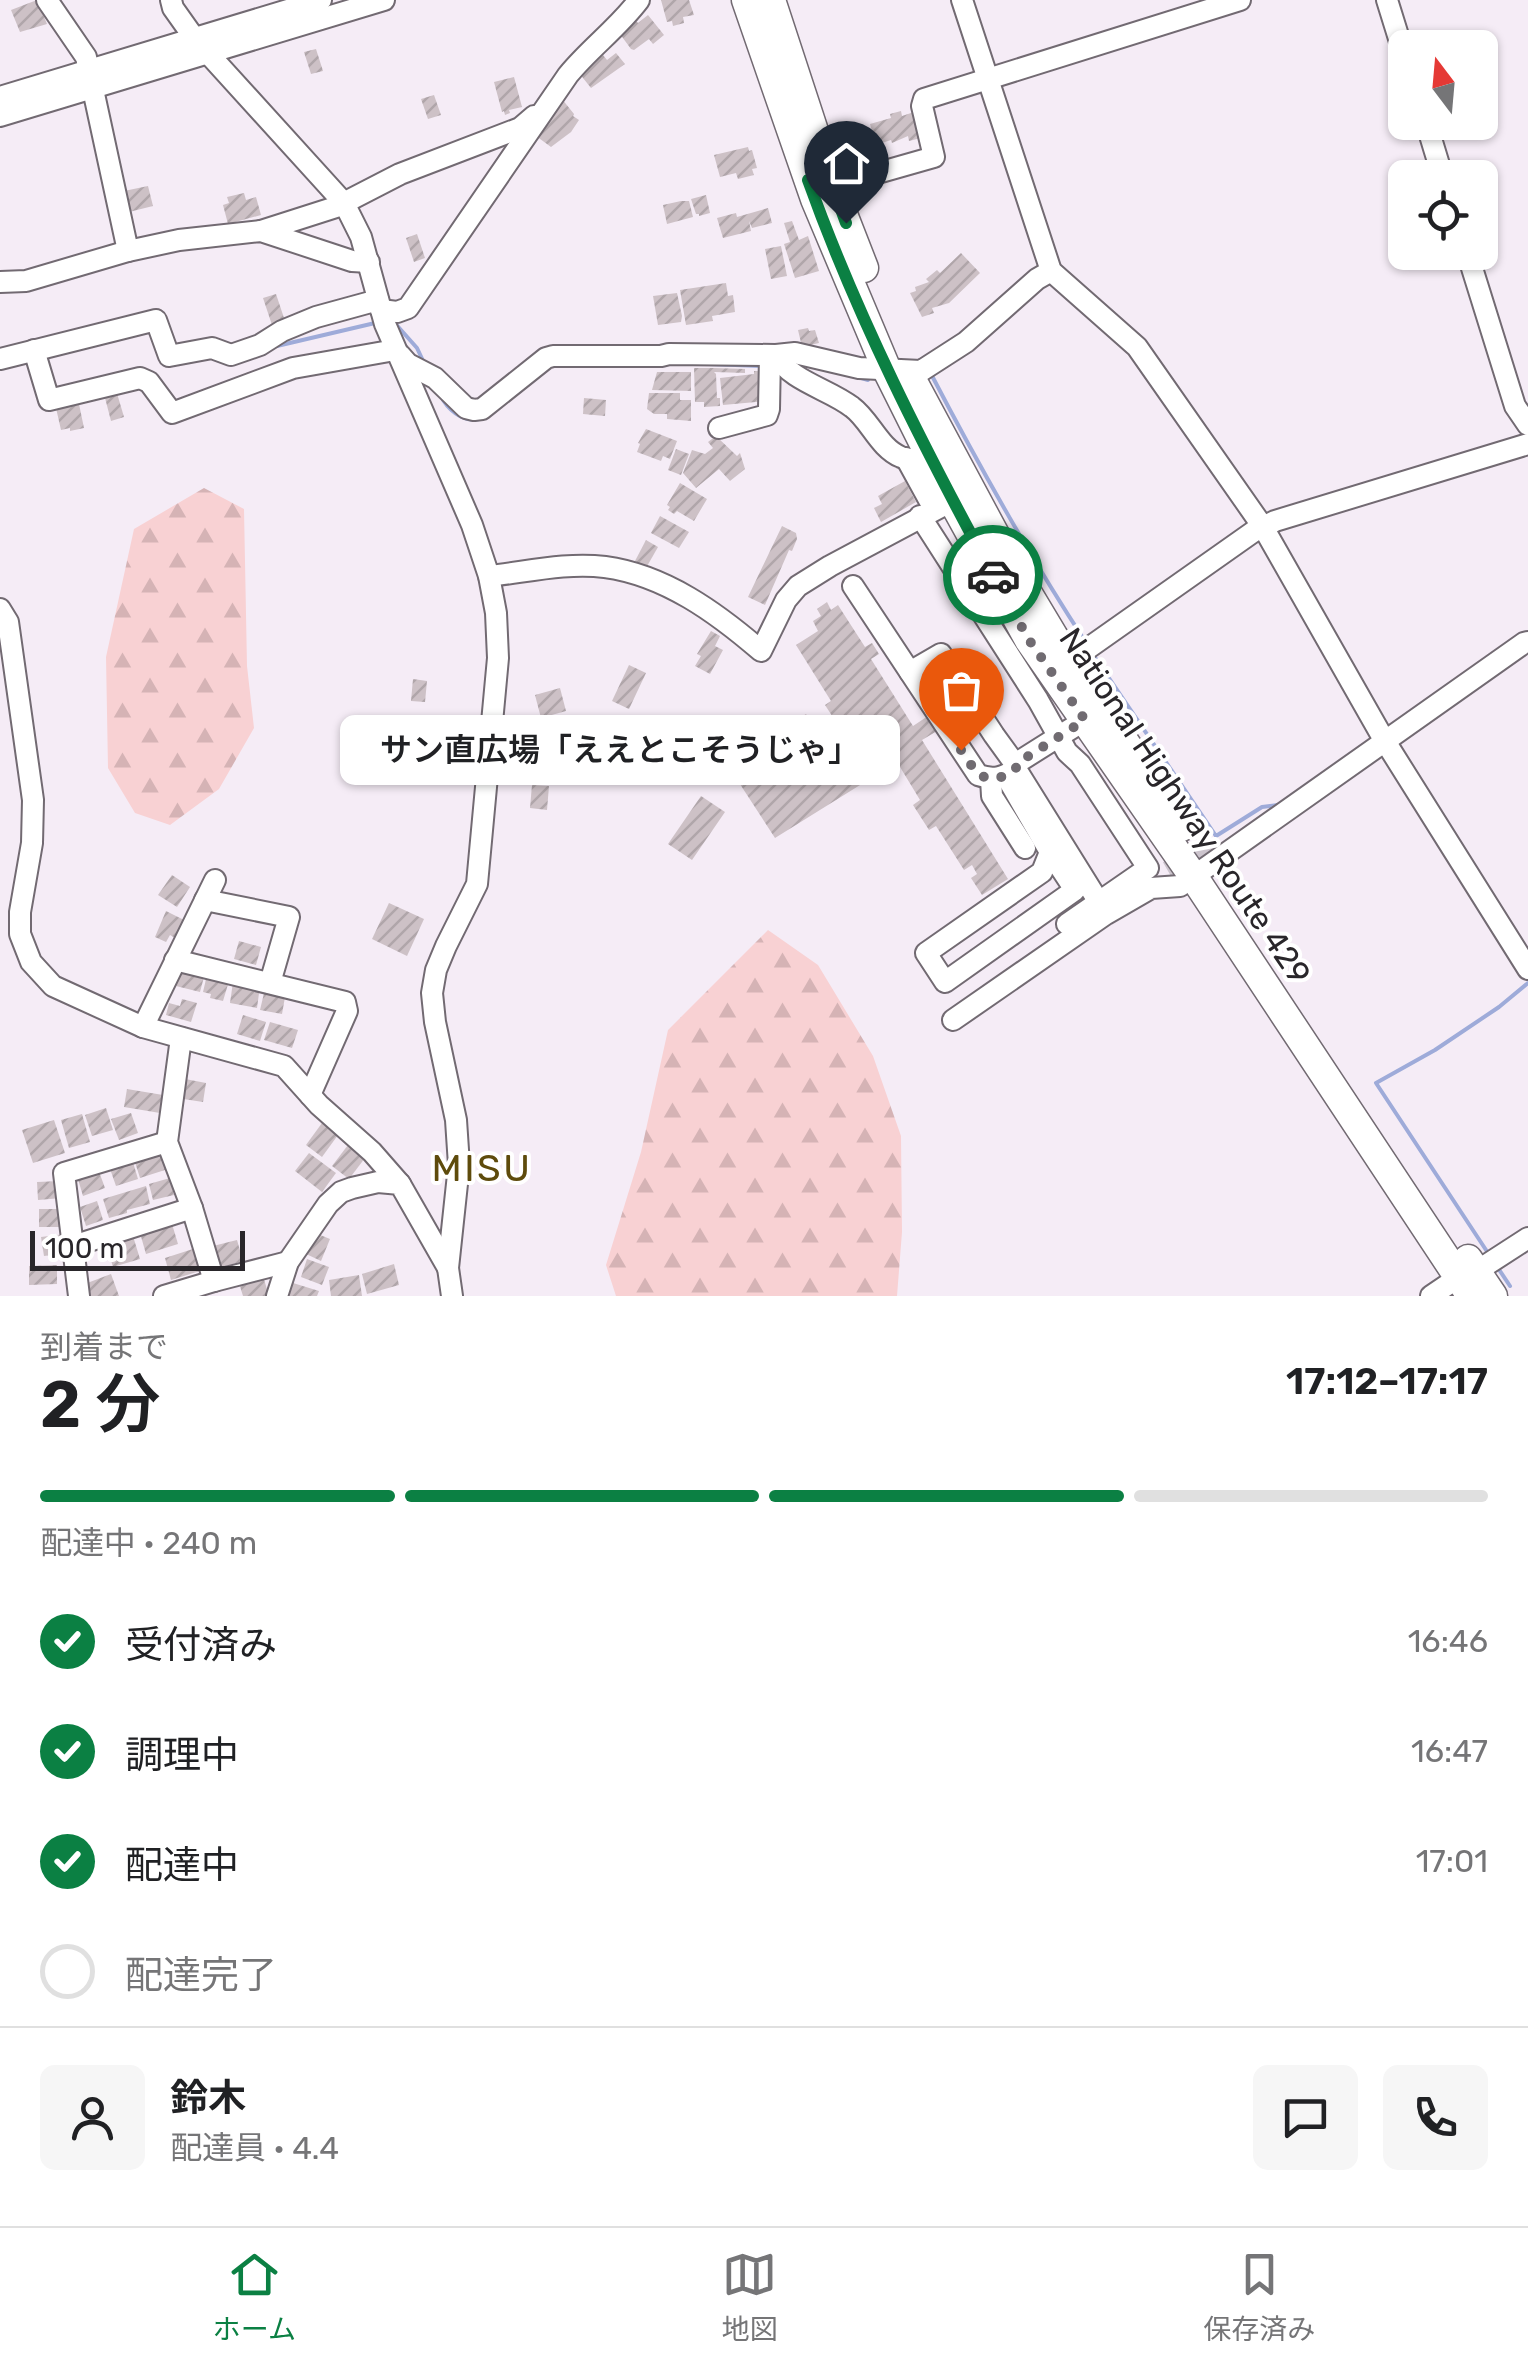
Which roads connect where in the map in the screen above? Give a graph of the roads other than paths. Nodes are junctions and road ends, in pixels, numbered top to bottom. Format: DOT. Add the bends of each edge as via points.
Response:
graph roads {
  1 [pos="47,0"];
  2 [pos="171,0"];
  3 [pos="321,0"];
  4 [pos="384,0"];
  5 [pos="639,0"];
  6 [pos="746,0"];
  7 [pos="771,0"];
  8 [pos="962,0"];
  9 [pos="1240,0"];
  10 [pos="1386,0"];
  11 [pos="1396,30"];
  12 [pos="202,46"];
  13 [pos="986,79"];
  14 [pos="91,80"];
  15 [pos="0,98"];
  16 [pos="552,98"];
  17 [pos="0,116"];
  18 [pos="823,180"];
  19 [pos="344,203"];
  20 [pos="261,231"];
  21 [pos="128,251"];
  22 [pos="369,262"];
  23 [pos="1473,270"];
  24 [pos="1051,271"];
  25 [pos="0,282"];
  26 [pos="381,312"];
  27 [pos="34,350"];
  28 [pos="395,350"];
  29 [pos="773,355"];
  30 [pos="0,359"];
  31 [pos="897,370"];
  32 [pos="1528,425"];
  33 [pos="719,428"];
  34 [pos="1528,444"];
  35 [pos="929,456"];
  36 [pos="944,504"];
  37 [pos="1264,528"];
  38 [pos="489,576"];
  39 [pos="853,586"];
  40 [pos="0,609"];
  41 [pos="1528,642"];
  42 [pos="1083,652"];
  43 [pos="910,672"];
  44 [pos="1094,715"];
  45 [pos="1058,738"];
  46 [pos="1383,738"];
  47 [pos="1007,772"];
  48 [pos="1026,848"];
  49 [pos="1050,852"];
  50 [pos="1184,862"];
  51 [pos="215,880"];
  52 [pos="205,900"];
  53 [pos="1102,908"];
  54 [pos="176,960"];
  55 [pos="1528,969"];
  56 [pos="270,983"];
  57 [pos="956,1017"];
  58 [pos="143,1027"];
  59 [pos="181,1038"];
  60 [pos="310,1095"];
  61 [pos="167,1142"];
  62 [pos="400,1184"];
  63 [pos="192,1208"];
  64 [pos="1528,1238"];
  65 [pos="73,1246"];
  66 [pos="288,1262"];
  67 [pos="448,1268"];
  68 [pos="1479,1273"];
  69 [pos="214,1281"];
  70 [pos="79,1296"];
  71 [pos="164,1296"];
  72 [pos="277,1296"];
  73 [pos="452,1296"];
  74 [pos="1431,1296"];
  75 [pos="1493,1296"];
  1 -- 14 [label="street" via="86,57"];
  2 -- 12 [label="street"];
  3 -- 12 [label="street"];
  4 -- 12 [label="street"];
  5 -- 16 [label="street"];
  6 -- 18 [label="highway, National Highway Route 429"];
  7 -- 18 [label="highway, National Highway Route 429"];
  8 -- 13 [label="street"];
  9 -- 13 [label="street"];
  10 -- 11 [label="street"];
  12 -- 14 [label="street"];
  12 -- 19 [label="street"];
  13 -- 18 [label="street" via="924,100 934,157"];
  13 -- 24 [label="street"];
  14 -- 15 [label="street"];
  14 -- 17 [label="street"];
  14 -- 21 [label="street"];
  16 -- 19 [label="street" via="520,128"];
  16 -- 26 [label="street" via="408,308"];
  18 -- 31 [label="highway, National Highway Route 429"];
  19 -- 20 [label="street"];
  19 -- 22 [label="street"];
  20 -- 21 [label="street"];
  20 -- 22 [label="street"];
  21 -- 25 [label="street" via="26,281"];
  22 -- 26 [label="street"];
  23 -- 32 [label="street" via="1515,406"];
  24 -- 31 [label="street" via="921,371"];
  24 -- 37 [label="street" via="1138,347"];
  26 -- 27 [label="street" via="316,317 231,355 212,348 169,356 156,320"];
  26 -- 28 [label="street"];
  27 -- 28 [label="street" via="48,400 140,378 172,413 293,368"];
  27 -- 30 [label="street"];
  28 -- 29 [label="street" via="474,410 553,356"];
  28 -- 38 [label="street"];
  29 -- 31 [label="street"];
  29 -- 33 [label="street" via="767,414"];
  29 -- 35 [label="street" via="857,410 889,450"];
  31 -- 35 [label="highway, National Highway Route 429"];
  34 -- 37 [label="street"];
  35 -- 36 [label="highway, National Highway Route 429"];
  36 -- 38 [label="street" via="798,586 761,651 704,606 631,572 565,567"];
  36 -- 42 [label="highway, National Highway Route 429" via="1015,572"];
  36 -- 44 [label="highway, National Highway Route 429" via="1029,640"];
  36 -- 45 [label="street"];
  37 -- 42 [label="street"];
  37 -- 46 [label="street"];
  38 -- 67 [label="street" via="498,658 477,884 432,992 459,1165"];
  39 -- 43 [label="street"];
  40 -- 58 [label="street" via="8,622 33,800 20,934 31,962 53,986"];
  41 -- 46 [label="street"];
  42 -- 44 [label="highway, National Highway Route 429"];
  43 -- 47 [label="street" via="978,775"];
  43 -- 47 [label="street" via="941,654 994,736"];
  44 -- 45 [label="street"];
  44 -- 50 [label="highway, National Highway Route 429"];
  44 -- 50 [label="highway, National Highway Route 429"];
  45 -- 47 [label="street"];
  45 -- 50 [label="street"];
  46 -- 50 [label="street" via="1278,816"];
  46 -- 55 [label="street"];
  47 -- 48 [label="street" via="992,796"];
  47 -- 49 [label="street"];
  47 -- 53 [label="street"];
  49 -- 49 [label="street" via="1042,872 926,953 945,982 1074,890"];
  50 -- 53 [label="street"];
  50 -- 53 [label="street" via="1180,886 1151,888"];
  50 -- 68 [label="highway, National Highway Route 429"];
  51 -- 52 [label="street"];
  52 -- 54 [label="street"];
  52 -- 56 [label="street" via="289,917"];
  53 -- 57 [label="street"];
  54 -- 56 [label="street"];
  54 -- 58 [label="street"];
  56 -- 60 [label="street" via="345,1002 347,1012"];
  58 -- 59 [label="street"];
  59 -- 60 [label="street" via="284,1066"];
  59 -- 61 [label="street"];
  60 -- 62 [label="street"];
  61 -- 63 [label="street"];
  61 -- 65 [label="street" via="64,1173"];
  62 -- 66 [label="street" via="341,1192"];
  62 -- 67 [label="street"];
  63 -- 65 [label="street"];
  63 -- 69 [label="street"];
  64 -- 68 [label="street"];
  65 -- 70 [label="street"];
  66 -- 69 [label="street"];
  66 -- 72 [label="street"];
  67 -- 73 [label="street"];
  68 -- 74 [label="street"];
  68 -- 75 [label="highway, National Highway Route 429"];
  69 -- 71 [label="street"];
}
